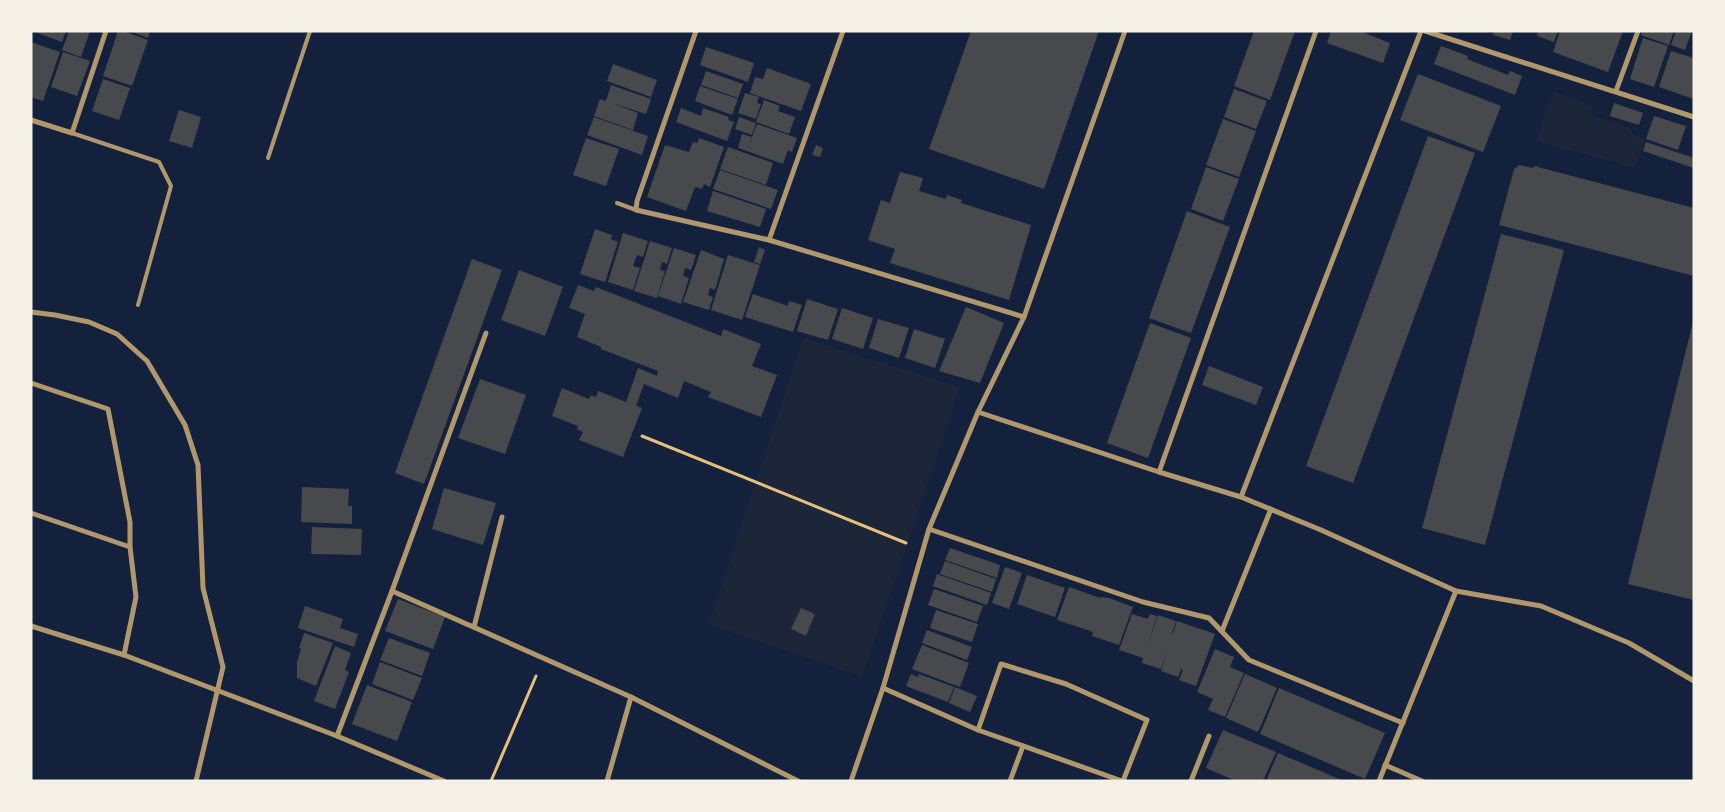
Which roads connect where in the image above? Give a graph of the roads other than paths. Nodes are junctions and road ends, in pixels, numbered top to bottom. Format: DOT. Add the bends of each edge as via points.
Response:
graph roads {
  1 [pos="106,31"];
  2 [pos="310,31"];
  3 [pos="696,31"];
  4 [pos="843,31"];
  5 [pos="1125,31"];
  6 [pos="1316,31"];
  7 [pos="1421,31"];
  8 [pos="1425,31"];
  9 [pos="1638,31"];
  10 [pos="1440,34"];
  11 [pos="1616,92"];
  12 [pos="1694,117"];
  13 [pos="31,120"];
  14 [pos="72,133"];
  15 [pos="268,158"];
  16 [pos="617,203"];
  17 [pos="636,210"];
  18 [pos="769,240"];
  19 [pos="138,305"];
  20 [pos="31,312"];
  21 [pos="1024,317"];
  22 [pos="486,333"];
  23 [pos="31,383"];
  24 [pos="978,412"];
  25 [pos="1159,472"];
  26 [pos="1241,497"];
  27 [pos="1271,508"];
  28 [pos="31,513"];
  29 [pos="502,517"];
  30 [pos="929,529"];
  31 [pos="130,547"];
  32 [pos="392,591"];
  33 [pos="1456,591"];
  34 [pos="31,626"];
  35 [pos="474,628"];
  36 [pos="1222,631"];
  37 [pos="124,654"];
  38 [pos="1694,681"];
  39 [pos="883,688"];
  40 [pos="218,691"];
  41 [pos="631,697"];
  42 [pos="1402,724"];
  43 [pos="978,730"];
  44 [pos="337,736"];
  45 [pos="1209,736"];
  46 [pos="1023,746"];
  47 [pos="1386,765"];
  48 [pos="196,781"];
  49 [pos="444,781"];
  50 [pos="607,781"];
  51 [pos="798,781"];
  52 [pos="851,781"];
  53 [pos="1010,781"];
  54 [pos="1122,781"];
  55 [pos="1192,781"];
  56 [pos="1379,781"];
  57 [pos="1422,781"];
  1 -- 14 [label="street"];
  2 -- 15 [label="lane"];
  3 -- 17 [label="street" via="636,202"];
  4 -- 18 [label="street"];
  5 -- 21 [label="street"];
  6 -- 25 [label="street"];
  7 -- 26 [label="street"];
  8 -- 10 [label="street"];
  9 -- 11 [label="street"];
  10 -- 11 [label="street"];
  11 -- 12 [label="street"];
  13 -- 14 [label="street"];
  14 -- 19 [label="lane" via="159,162 171,186"];
  16 -- 17 [label="lane"];
  17 -- 18 [label="street"];
  18 -- 21 [label="street"];
  20 -- 40 [label="street" via="89,322 117,334 147,361 185,425 198,465 203,588 223,667"];
  21 -- 24 [label="street"];
  22 -- 32 [label="street"];
  23 -- 31 [label="street" via="108,409 130,522"];
  24 -- 25 [label="street"];
  24 -- 30 [label="street"];
  25 -- 26 [label="street"];
  26 -- 27 [label="street"];
  27 -- 33 [label="street"];
  27 -- 36 [label="street"];
  28 -- 31 [label="street"];
  29 -- 35 [label="street"];
  30 -- 36 [label="street" via="1143,602 1209,618"];
  30 -- 39 [label="street"];
  31 -- 37 [label="street" via="136,597"];
  32 -- 35 [label="street"];
  32 -- 44 [label="street"];
  33 -- 38 [label="street" via="1541,606 1628,643"];
  33 -- 42 [label="street"];
  34 -- 37 [label="street"];
  35 -- 41 [label="street"];
  36 -- 42 [label="street" via="1249,660"];
  37 -- 40 [label="street"];
  39 -- 43 [label="street"];
  39 -- 52 [label="street"];
  40 -- 44 [label="street"];
  40 -- 48 [label="street"];
  41 -- 50 [label="street"];
  41 -- 51 [label="street"];
  42 -- 47 [label="street"];
  43 -- 46 [label="street"];
  43 -- 54 [label="street" via="1001,664 1066,684 1146,720"];
  44 -- 49 [label="street"];
  45 -- 55 [label="street"];
  46 -- 53 [label="street"];
  46 -- 54 [label="street"];
  47 -- 56 [label="street"];
  47 -- 57 [label="street"];
}
